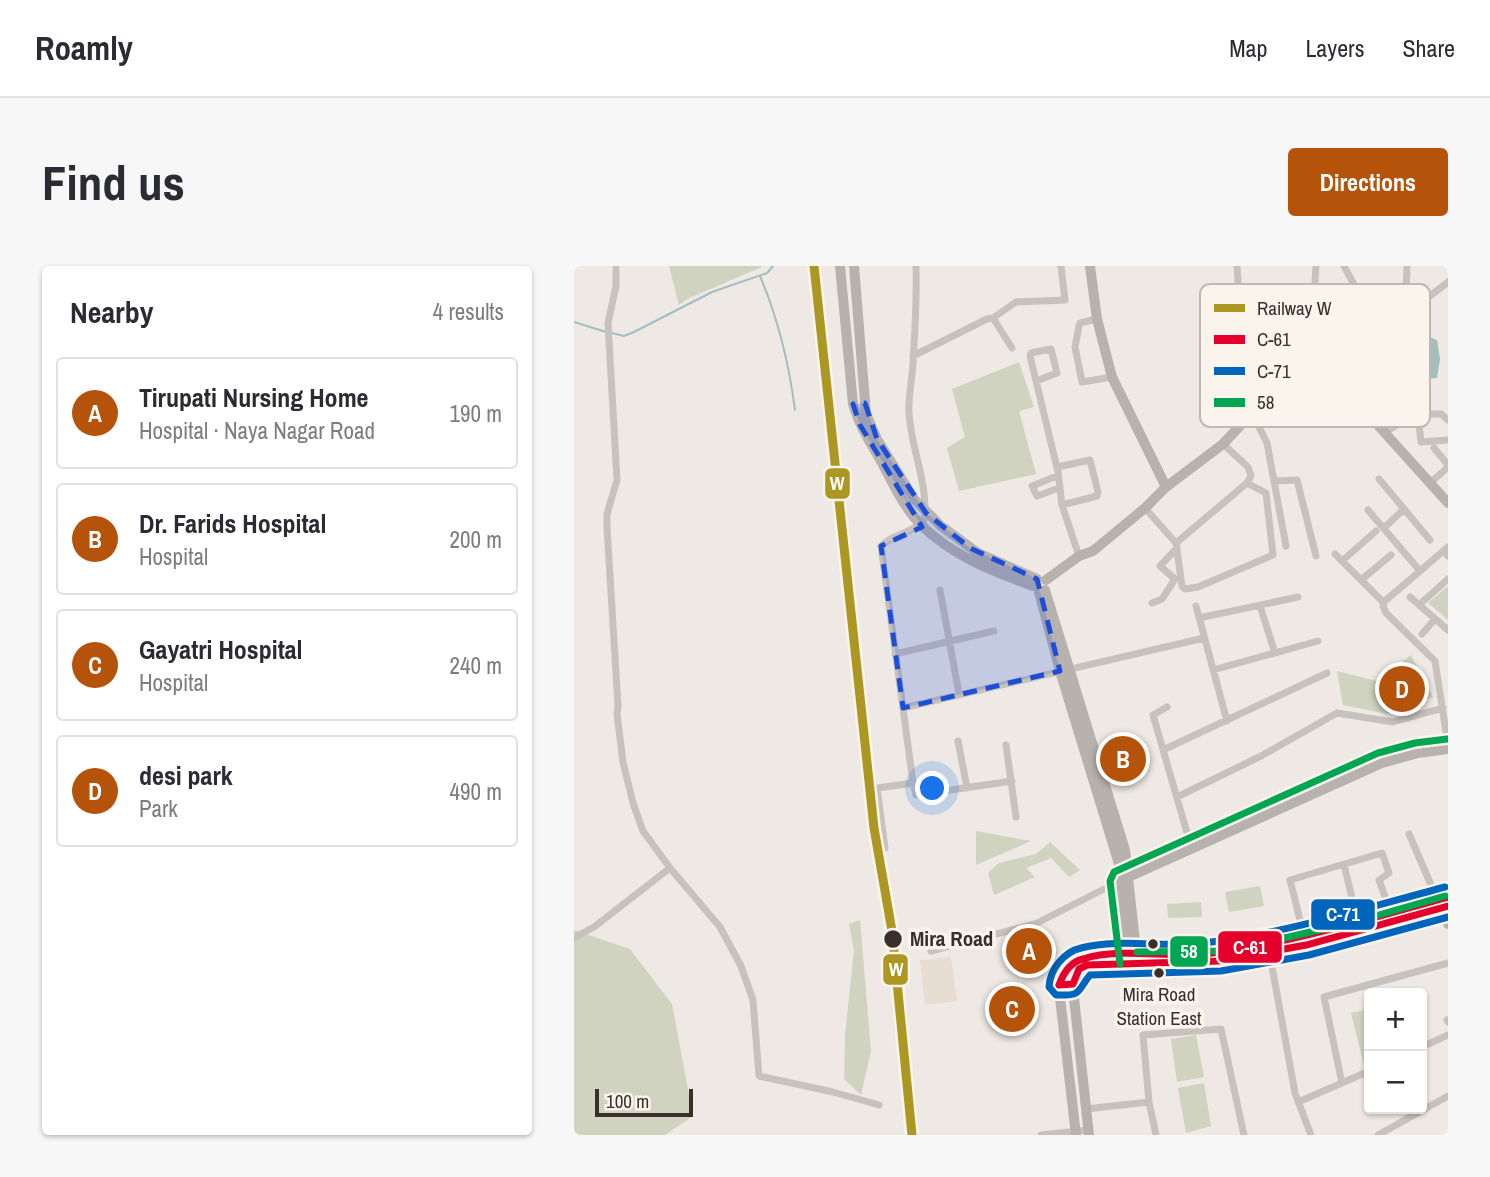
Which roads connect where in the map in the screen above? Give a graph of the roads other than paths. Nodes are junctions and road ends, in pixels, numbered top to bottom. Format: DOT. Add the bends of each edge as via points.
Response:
graph roads {
  1 [pos="616,266"];
  2 [pos="840,266"];
  3 [pos="854,266"];
  4 [pos="916,266"];
  5 [pos="1061,266"];
  6 [pos="1090,266"];
  7 [pos="1237,266"];
  8 [pos="1316,266"];
  9 [pos="1345,266"];
  10 [pos="1407,266"];
  11 [pos="1315,282"];
  12 [pos="1448,282"];
  13 [pos="1238,284"];
  14 [pos="1355,284"];
  15 [pos="1406,284"];
  16 [pos="1430,296"];
  17 [pos="993,318"];
  18 [pos="1097,319"];
  19 [pos="1012,348"];
  20 [pos="913,356"];
  21 [pos="1112,377"];
  22 [pos="1036,381"];
  23 [pos="859,403"];
  24 [pos="1430,414"];
  25 [pos="1448,421"];
  26 [pos="1239,427"];
  27 [pos="1259,427"];
  28 [pos="1380,427"];
  29 [pos="1394,427"];
  30 [pos="1418,427"];
  31 [pos="1385,433"];
  32 [pos="1448,440"];
  33 [pos="1223,444"];
  34 [pos="1434,448"];
  35 [pos="1448,466"];
  36 [pos="1057,467"];
  37 [pos="1057,476"];
  38 [pos="1379,479"];
  39 [pos="1274,481"];
  40 [pos="1247,483"];
  41 [pos="1430,483"];
  42 [pos="1166,487"];
  43 [pos="1059,488"];
  44 [pos="1448,503"];
  45 [pos="1062,505"];
  46 [pos="1145,508"];
  47 [pos="1404,509"];
  48 [pos="1368,510"];
  49 [pos="926,513"];
  50 [pos="922,525"];
  51 [pos="1380,530"];
  52 [pos="1430,541"];
  53 [pos="1177,545"];
  54 [pos="1286,546"];
  55 [pos="1448,553"];
  56 [pos="1335,554"];
  57 [pos="1391,555"];
  58 [pos="1079,556"];
  59 [pos="1316,556"];
  60 [pos="1342,561"];
  61 [pos="1420,571"];
  62 [pos="1448,579"];
  63 [pos="1361,580"];
  64 [pos="1040,586"];
  65 [pos="940,590"];
  66 [pos="1298,597"];
  67 [pos="1410,597"];
  68 [pos="1152,603"];
  69 [pos="1384,603"];
  70 [pos="1419,605"];
  71 [pos="1196,606"];
  72 [pos="1260,606"];
  73 [pos="1199,618"];
  74 [pos="1435,619"];
  75 [pos="1448,630"];
  76 [pos="994,631"];
  77 [pos="1422,634"];
  78 [pos="1204,638"];
  79 [pos="1318,641"];
  80 [pos="950,642"];
  81 [pos="1275,653"];
  82 [pos="895,654"];
  83 [pos="1065,670"];
  84 [pos="1213,670"];
  85 [pos="1448,672"];
  86 [pos="1327,673"];
  87 [pos="1438,675"];
  88 [pos="959,694"];
  89 [pos="1167,706"];
  90 [pos="902,708"];
  91 [pos="1443,708"];
  92 [pos="1227,721"];
  93 [pos="958,741"];
  94 [pos="1006,745"];
  95 [pos="1448,747"];
  96 [pos="1163,750"];
  97 [pos="1012,781"];
  98 [pos="913,783"];
  99 [pos="967,788"];
  100 [pos="1177,797"];
  101 [pos="1016,817"];
  102 [pos="1409,834"];
  103 [pos="885,848"];
  104 [pos="1192,850"];
  105 [pos="1344,865"];
  106 [pos="670,868"];
  107 [pos="1125,879"];
  108 [pos="1444,903"];
  109 [pos="1391,913"];
  110 [pos="1358,922"];
  111 [pos="1448,924"];
  112 [pos="1304,936"];
  113 [pos="574,938"];
  114 [pos="1268,947"];
  115 [pos="931,951"];
  116 [pos="1134,957"];
  117 [pos="1448,964"];
  118 [pos="1374,983"];
  119 [pos="1376,988"];
  120 [pos="1448,1035"];
  121 [pos="1427,1045"];
  122 [pos="1364,1073"];
  123 [pos="1342,1083"];
  124 [pos="1448,1096"];
  125 [pos="1149,1102"];
  126 [pos="1298,1102"];
  127 [pos="879,1105"];
  128 [pos="1086,1109"];
  129 [pos="1076,1133"];
  130 [pos="1089,1133"];
  131 [pos="1041,1135"];
  132 [pos="1156,1135"];
  133 [pos="1244,1135"];
  134 [pos="1311,1135"];
  135 [pos="1378,1135"];
  1 -- 106 [label="street" via="608,338 617,480 607,527 617,714 633,803 643,831"];
  2 -- 23 [label="main road"];
  3 -- 23 [label="main road"];
  4 -- 20 [label="street"];
  5 -- 17 [label="street" via="1065,300 1016,302"];
  6 -- 18 [label="main road"];
  7 -- 13 [label="street"];
  8 -- 11 [label="street"];
  9 -- 14 [label="street"];
  10 -- 15 [label="street"];
  12 -- 16 [label="street"];
  17 -- 19 [label="street"];
  17 -- 20 [label="street"];
  18 -- 21 [label="main road"];
  18 -- 21 [label="street" via="1079,326 1075,348 1082,382"];
  20 -- 49 [label="street" via="909,417"];
  21 -- 42 [label="main road"];
  22 -- 22 [label="street" via="1031,353 1051,349 1057,373"];
  22 -- 36 [label="street"];
  23 -- 49 [label="main road"];
  23 -- 50 [label="main road" via="860,425"];
  24 -- 25 [label="street" via="1441,414"];
  26 -- 33 [label="main road"];
  27 -- 39 [label="street"];
  28 -- 31 [label="main road"];
  29 -- 31 [label="street"];
  30 -- 32 [label="street" via="1417,442"];
  31 -- 41 [label="main road"];
  33 -- 40 [label="street" via="1248,467 1251,476"];
  33 -- 42 [label="main road"];
  34 -- 35 [label="street"];
  35 -- 41 [label="street"];
  36 -- 37 [label="street"];
  36 -- 45 [label="street" via="1090,460 1098,492"];
  37 -- 43 [label="street"];
  37 -- 43 [label="street" via="1032,486 1037,496"];
  38 -- 47 [label="street"];
  39 -- 54 [label="street"];
  39 -- 59 [label="street" via="1297,480"];
  40 -- 53 [label="street"];
  40 -- 53 [label="street" via="1266,492 1273,555 1185,589"];
  41 -- 44 [label="main road"];
  42 -- 46 [label="main road"];
  43 -- 45 [label="street"];
  45 -- 58 [label="street"];
  46 -- 53 [label="street"];
  46 -- 58 [label="main road" via="1093,551"];
  47 -- 51 [label="street"];
  47 -- 52 [label="street"];
  48 -- 51 [label="street"];
  49 -- 50 [label="street"];
  49 -- 64 [label="main road" via="970,548"];
  50 -- 64 [label="main road" via="973,562"];
  50 -- 82 [label="street" via="881,546"];
  51 -- 60 [label="street"];
  51 -- 61 [label="street"];
  53 -- 68 [label="street" via="1160,566 1175,579 1162,599"];
  55 -- 61 [label="street"];
  56 -- 60 [label="street"];
  57 -- 63 [label="street"];
  58 -- 64 [label="main road"];
  60 -- 63 [label="street"];
  61 -- 69 [label="street"];
  62 -- 70 [label="street"];
  63 -- 69 [label="street"];
  64 -- 83 [label="main road"];
  65 -- 80 [label="street"];
  66 -- 72 [label="street"];
  67 -- 70 [label="street"];
  69 -- 87 [label="street" via="1386,614 1435,661"];
  70 -- 74 [label="street"];
  71 -- 73 [label="street"];
  72 -- 73 [label="street"];
  72 -- 81 [label="street"];
  73 -- 78 [label="street"];
  74 -- 75 [label="street"];
  74 -- 77 [label="street"];
  76 -- 80 [label="street"];
  78 -- 83 [label="street"];
  78 -- 84 [label="street"];
  79 -- 81 [label="street"];
  80 -- 82 [label="street"];
  80 -- 88 [label="street"];
  81 -- 84 [label="street"];
  82 -- 90 [label="street"];
  83 -- 88 [label="street"];
  83 -- 107 [label="main road" via="1125,850"];
  84 -- 92 [label="street"];
  85 -- 87 [label="street"];
  86 -- 92 [label="street"];
  87 -- 91 [label="street"];
  88 -- 90 [label="street"];
  89 -- 96 [label="street" via="1153,715"];
  90 -- 98 [label="street"];
  91 -- 95 [label="street"];
  91 -- 100 [label="street" via="1393,722 1337,713"];
  92 -- 96 [label="street"];
  93 -- 99 [label="street"];
  94 -- 97 [label="street"];
  95 -- 104 [label="main road" via="1382,763"];
  96 -- 100 [label="street"];
  97 -- 99 [label="street"];
  97 -- 101 [label="street"];
  98 -- 99 [label="street" via="916,795"];
  98 -- 103 [label="street" via="877,788"];
  100 -- 104 [label="street"];
  102 -- 108 [label="street"];
  104 -- 107 [label="main road"];
  105 -- 109 [label="street" via="1382,853 1389,873 1379,880"];
  105 -- 110 [label="street"];
  105 -- 112 [label="street" via="1290,880"];
  106 -- 113 [label="street"];
  106 -- 127 [label="street" via="720,927 741,966 753,1000 759,1076"];
  107 -- 115 [label="street" via="1035,924"];
  107 -- 116 [label="main road"];
  108 -- 109 [label="main road"];
  108 -- 111 [label="main road"];
  108 -- 114 [label="main road" via="1317,942"];
  109 -- 110 [label="main road"];
  110 -- 112 [label="main road"];
  112 -- 114 [label="main road"];
  114 -- 116 [label="main road" via="1219,961"];
  114 -- 126 [label="street"];
  116 -- 128 [label="main road" via="1087,965 1073,984"];
  116 -- 129 [label="main road" via="1084,958 1074,962 1059,985"];
  117 -- 118 [label="street"];
  118 -- 119 [label="street"];
  118 -- 123 [label="street" via="1324,996"];
  120 -- 121 [label="street"];
  122 -- 123 [label="street"];
  123 -- 126 [label="street"];
  124 -- 135 [label="street"];
  125 -- 128 [label="street"];
  125 -- 132 [label="street"];
  125 -- 133 [label="street" via="1143,1035 1221,1029"];
  126 -- 134 [label="street"];
  128 -- 130 [label="main road"];
  129 -- 130 [label="street"];
  129 -- 131 [label="street"];
}
